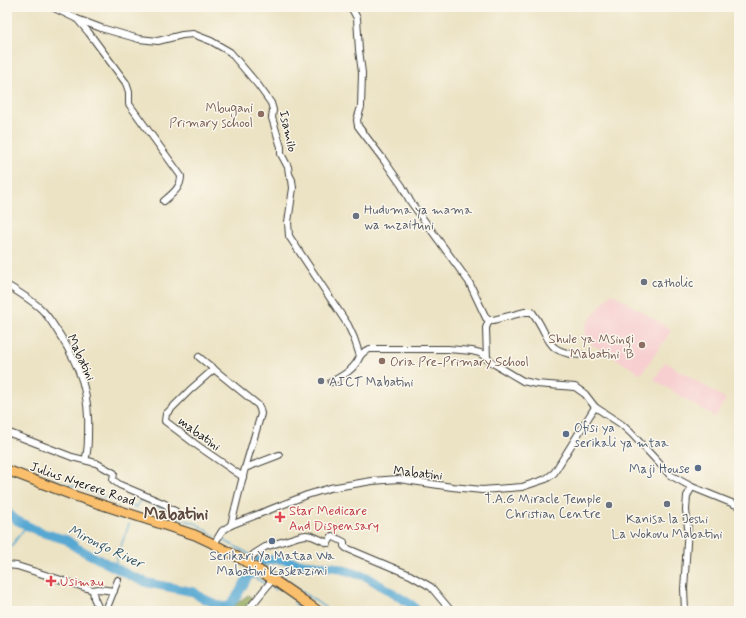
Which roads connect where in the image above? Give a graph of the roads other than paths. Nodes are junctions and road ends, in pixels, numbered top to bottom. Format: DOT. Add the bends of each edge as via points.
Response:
graph roads {
  1 [pos="52,7"];
  2 [pos="351,7"];
  3 [pos="77,19"];
  4 [pos="164,201"];
  5 [pos="7,285"];
  6 [pos="489,320"];
  7 [pos="582,355"];
  8 [pos="198,356"];
  9 [pos="360,356"];
  10 [pos="487,359"];
  11 [pos="214,368"];
  12 [pos="331,382"];
  13 [pos="594,407"];
  14 [pos="7,432"];
  15 [pos="279,456"];
  16 [pos="85,460"];
  17 [pos="245,468"];
  18 [pos="7,470"];
  19 [pos="243,477"];
  20 [pos="692,487"];
  21 [pos="739,506"];
  22 [pos="175,511"];
  23 [pos="231,526"];
  24 [pos="214,544"];
  25 [pos="251,558"];
  26 [pos="7,565"];
  27 [pos="273,579"];
  28 [pos="118,580"];
  29 [pos="93,590"];
  30 [pos="114,591"];
  31 [pos="104,611"];
  32 [pos="247,611"];
  33 [pos="318,611"];
  34 [pos="451,611"];
  35 [pos="685,611"];
  1 -- 3 [label="street, Isamilo"];
  2 -- 6 [label="street" via="357,18 362,73 358,126 384,159 410,202 468,282"];
  3 -- 4 [label="street" via="126,82 129,104 181,176 179,186"];
  3 -- 9 [label="street, Isamilo" via="150,41 193,34 222,47 239,62 268,98 273,110 272,118 281,154 292,180 289,236 348,325"];
  5 -- 16 [label="street, Mabatini" via="40,308 68,347 87,396 89,416"];
  6 -- 7 [label="street" via="532,312 557,350 566,354"];
  6 -- 10 [label="street" via="486,328"];
  8 -- 11 [label="street"];
  9 -- 10 [label="street" via="370,349 448,349 472,351"];
  9 -- 12 [label="street" via="353,368"];
  10 -- 13 [label="street" via="530,384 575,387 585,394"];
  11 -- 17 [label="street" via="260,409"];
  11 -- 19 [label="street, mabatini" via="164,418 198,446"];
  13 -- 20 [label="street" via="631,433 670,476"];
  13 -- 23 [label="street, Mabatini" via="554,473 534,484 482,490 399,478 372,481 330,488 307,495"];
  14 -- 16 [label="street"];
  15 -- 17 [label="street"];
  16 -- 22 [label="street" via="102,465 114,473 113,480 120,485 165,504"];
  17 -- 19 [label="street"];
  18 -- 24 [label="highway, Julius Nyerere Road" via="75,496 195,535"];
  19 -- 23 [label="street"];
  20 -- 21 [label="street"];
  20 -- 35 [label="street" via="687,496 686,510 688,528"];
  23 -- 24 [label="street, Mabatini" via="222,531"];
  24 -- 25 [label="highway, Julius Nyerere Road"];
  25 -- 27 [label="highway, Julius Nyerere Road"];
  25 -- 34 [label="street" via="265,547 300,536 312,536 328,543 332,536 344,542 346,548 410,575 431,587"];
  26 -- 29 [label="street"];
  27 -- 32 [label="street"];
  27 -- 33 [label="highway, Julius Nyerere Road"];
  28 -- 30 [label="street"];
  29 -- 30 [label="street"];
  29 -- 31 [label="street" via="94,598"];
  30 -- 31 [label="street"];
}
